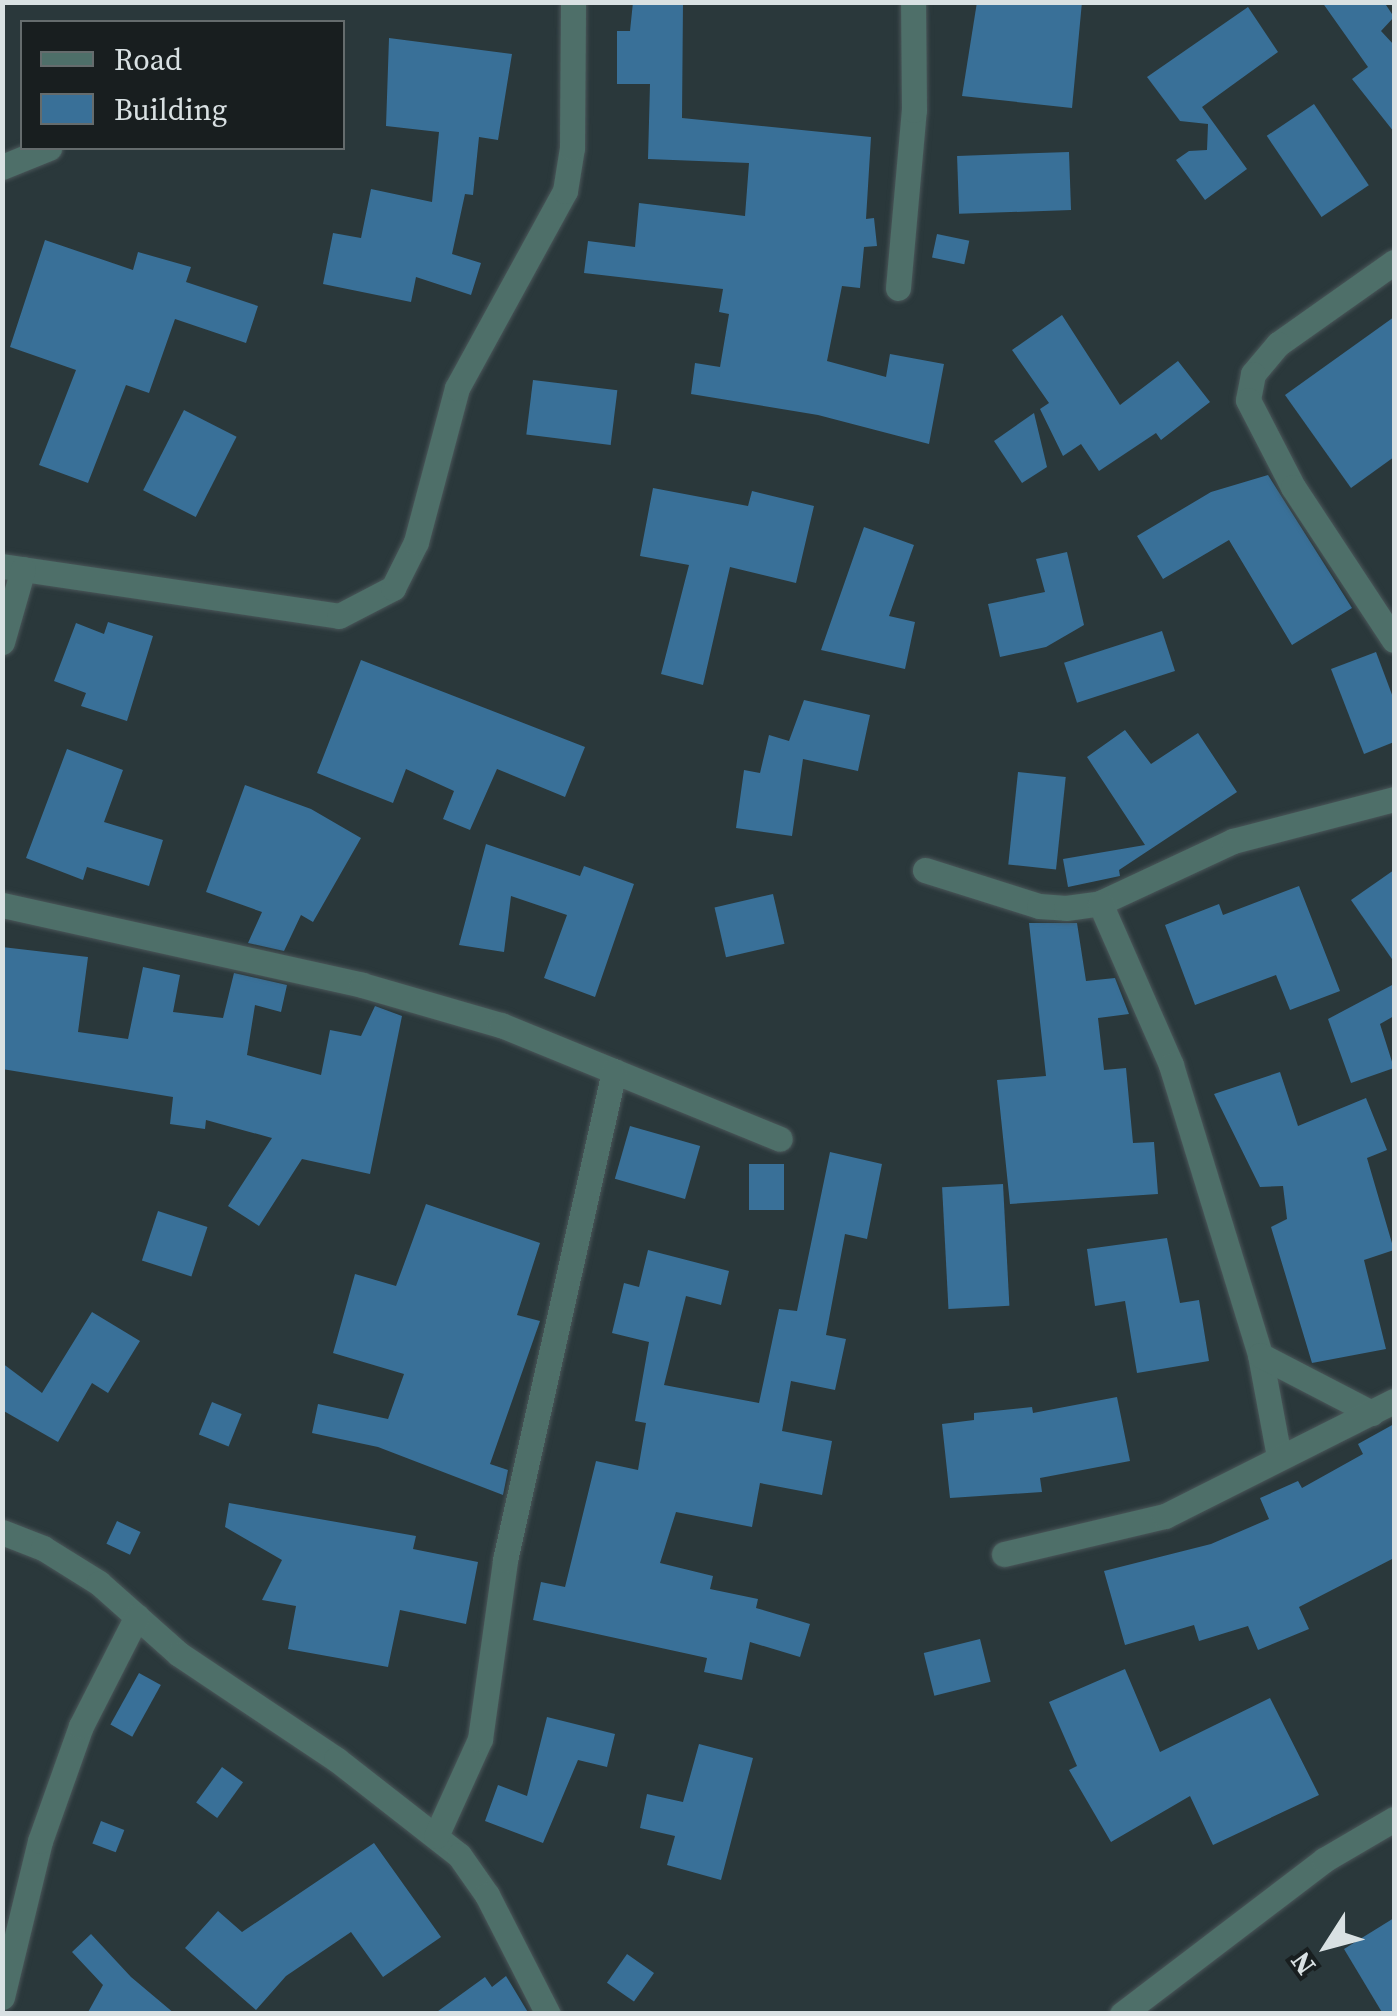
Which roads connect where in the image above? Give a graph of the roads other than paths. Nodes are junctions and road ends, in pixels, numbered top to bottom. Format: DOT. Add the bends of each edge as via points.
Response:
graph roads {
  1 [pos="574,2"];
  2 [pos="913,2"];
  3 [pos="44,150"];
  4 [pos="2,167"];
  5 [pos="1394,262"];
  6 [pos="898,288"];
  7 [pos="13,567"];
  8 [pos="1394,640"];
  9 [pos="2,642"];
  10 [pos="1394,799"];
  11 [pos="925,870"];
  12 [pos="1100,903"];
  13 [pos="2,904"];
  14 [pos="614,1071"];
  15 [pos="780,1138"];
  16 [pos="1260,1355"];
  17 [pos="1383,1407"];
  18 [pos="1279,1458"];
  19 [pos="2,1532"];
  20 [pos="1004,1554"];
  21 [pos="138,1616"];
  22 [pos="1394,1819"];
  23 [pos="436,1836"];
  24 [pos="2,1997"];
  25 [pos="548,2014"];
  26 [pos="1122,2014"];
  1 -- 7 [label="street" via="565,191 457,388 416,542 392,588 339,616"];
  2 -- 6 [label="street" via="913,127"];
  3 -- 4 [label="street"];
  5 -- 8 [label="street" via="1278,344 1253,374 1248,400 1324,538"];
  7 -- 9 [label="street"];
  10 -- 12 [label="street" via="1233,841"];
  11 -- 12 [label="street" via="1038,906"];
  12 -- 16 [label="street" via="1171,1066"];
  13 -- 14 [label="street" via="362,985 501,1025"];
  14 -- 15 [label="street"];
  14 -- 23 [label="street" via="505,1560 480,1739"];
  16 -- 17 [label="street"];
  16 -- 18 [label="street"];
  17 -- 18 [label="street"];
  18 -- 20 [label="street" via="1165,1516"];
  19 -- 21 [label="street" via="43,1548"];
  21 -- 23 [label="street" via="179,1654"];
  21 -- 24 [label="street" via="81,1726 40,1841"];
  22 -- 26 [label="street" via="1324,1860"];
  23 -- 25 [label="street" via="488,1894"];
}
